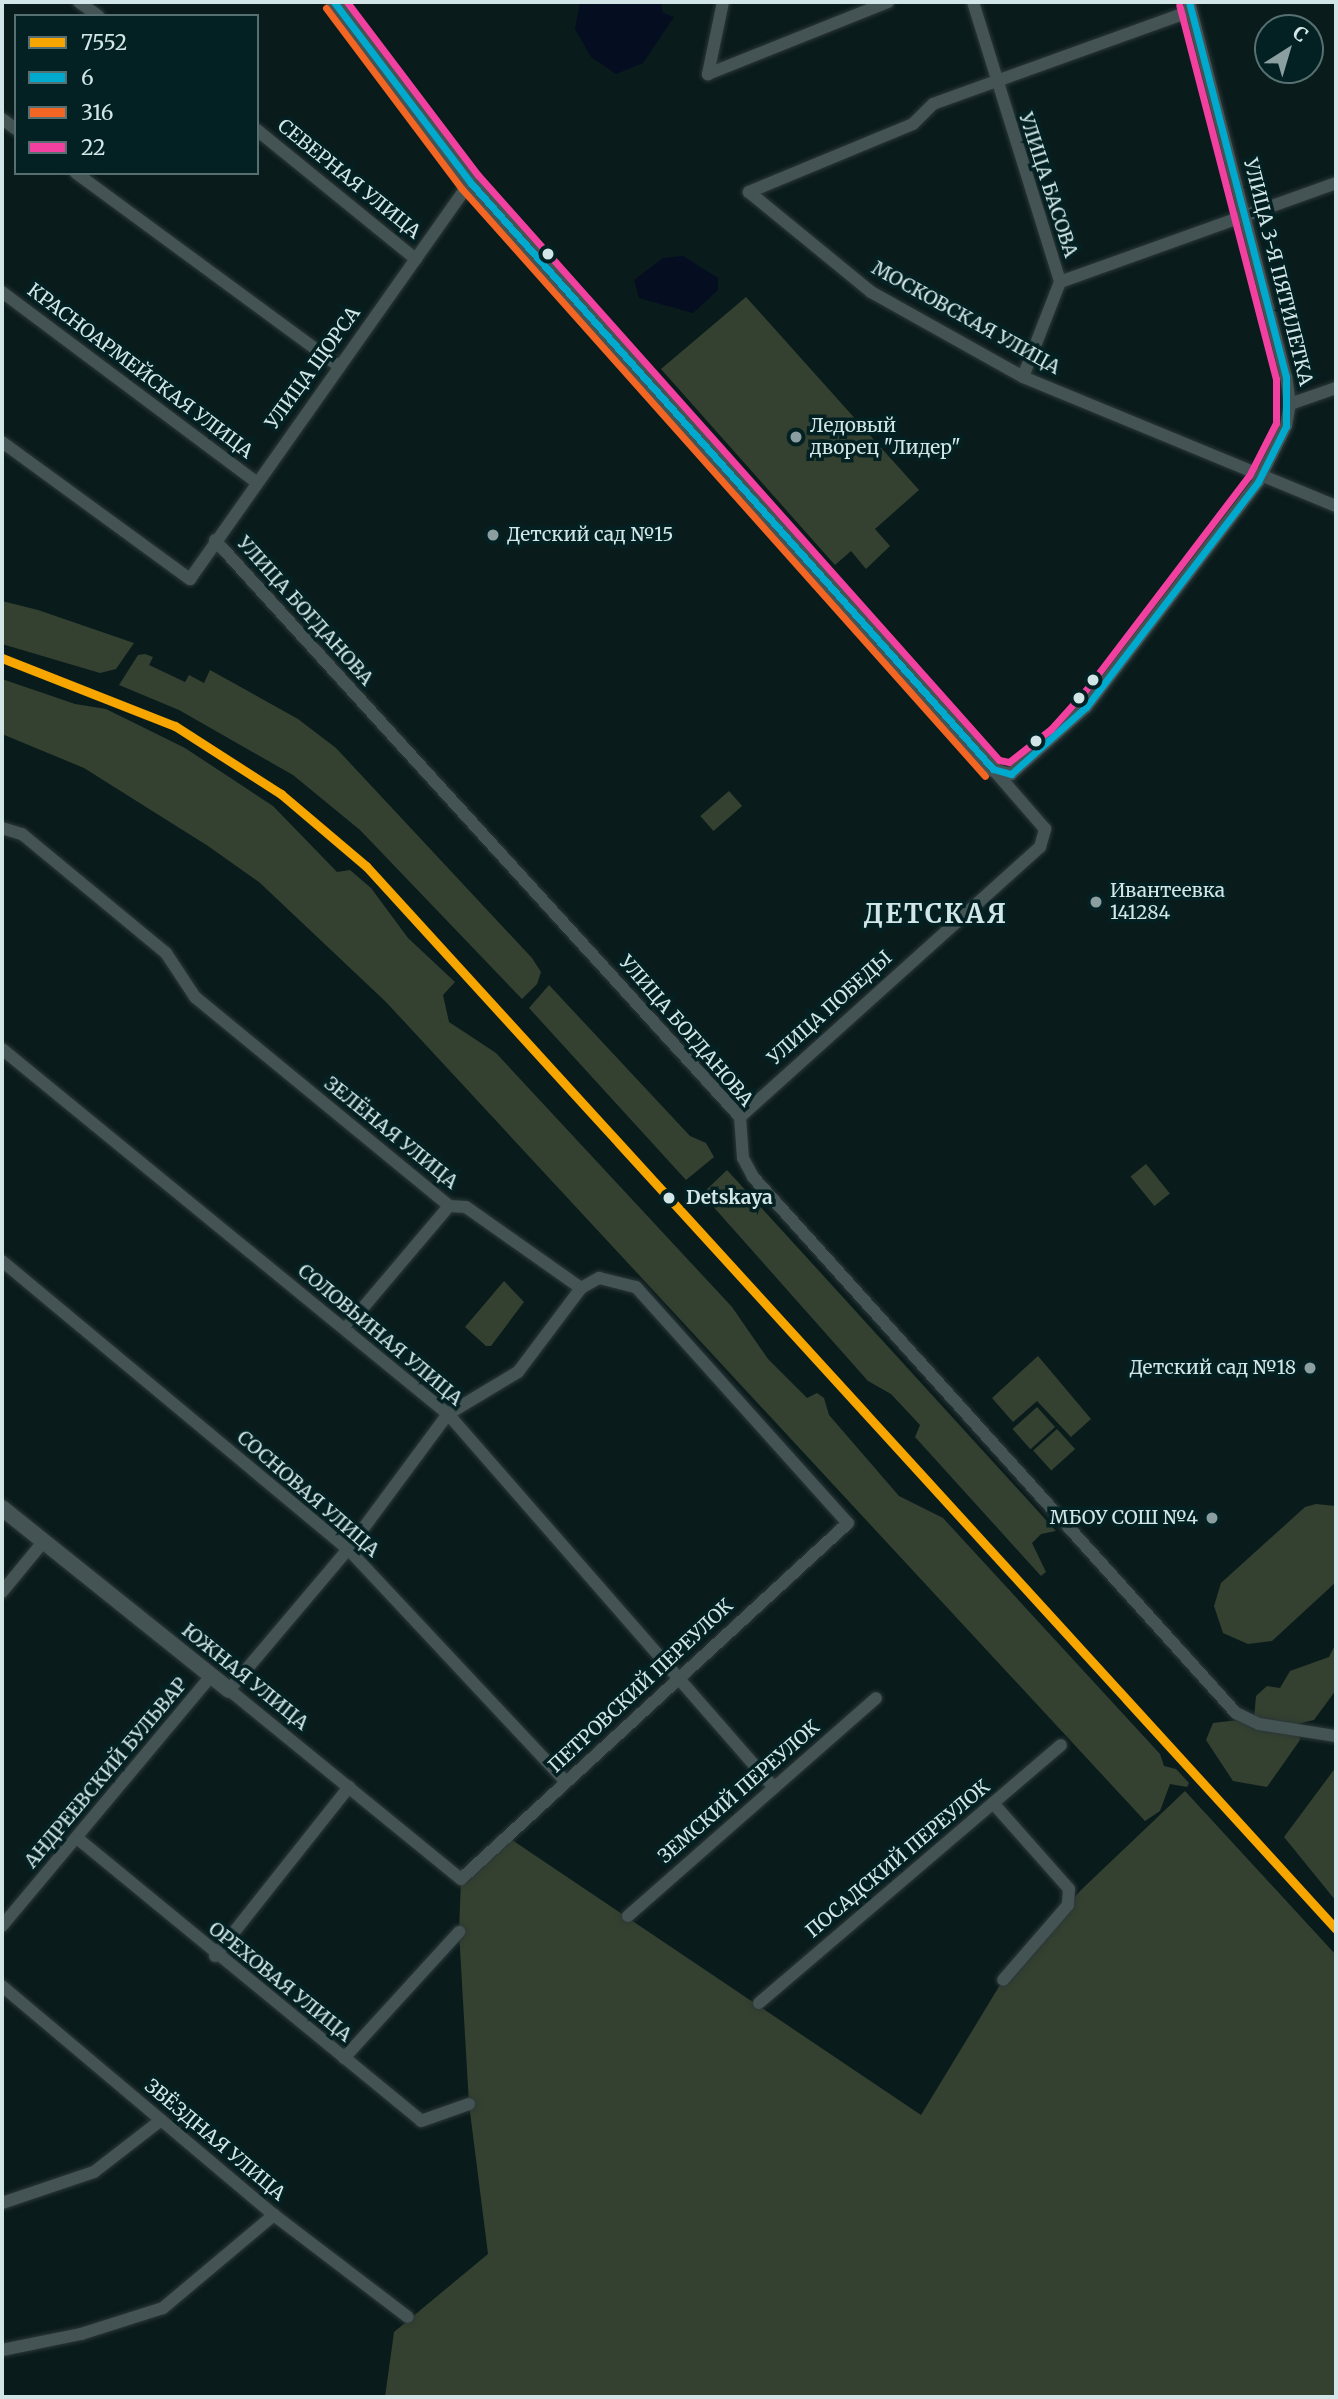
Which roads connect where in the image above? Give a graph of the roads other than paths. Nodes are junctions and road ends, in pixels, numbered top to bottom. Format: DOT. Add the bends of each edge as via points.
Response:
graph roads {
  1 [pos="79,2"];
  2 [pos="334,2"];
  3 [pos="723,2"];
  4 [pos="888,2"];
  5 [pos="973,2"];
  6 [pos="1190,6"];
  7 [pos="95,14"];
  8 [pos="994,80"];
  9 [pos="259,132"];
  10 [pos="79,175"];
  11 [pos="470,182"];
  12 [pos="1336,183"];
  13 [pos="1244,217"];
  14 [pos="416,259"];
  15 [pos="1060,282"];
  16 [pos="2,292"];
  17 [pos="339,366"];
  18 [pos="1023,377"];
  19 [pos="1336,388"];
  20 [pos="1290,404"];
  21 [pos="2,442"];
  22 [pos="1262,476"];
  23 [pos="255,481"];
  24 [pos="1336,506"];
  25 [pos="215,540"];
  26 [pos="993,769"];
  27 [pos="2,828"];
  28 [pos="2,1049"];
  29 [pos="740,1117"];
  30 [pos="449,1206"];
  31 [pos="2,1261"];
  32 [pos="581,1288"];
  33 [pos="345,1329"];
  34 [pos="448,1414"];
  35 [pos="2,1507"];
  36 [pos="43,1542"];
  37 [pos="348,1549"];
  38 [pos="2,1592"];
  39 [pos="211,1676"];
  40 [pos="681,1677"];
  41 [pos="229,1690"];
  42 [pos="876,1698"];
  43 [pos="1336,1735"];
  44 [pos="1061,1745"];
  45 [pos="566,1782"];
  46 [pos="349,1787"];
  47 [pos="774,1788"];
  48 [pos="993,1802"];
  49 [pos="77,1838"];
  50 [pos="461,1879"];
  51 [pos="628,1916"];
  52 [pos="2,1926"];
  53 [pos="459,1932"];
  54 [pos="215,1956"];
  55 [pos="1003,1980"];
  56 [pos="2,1986"];
  57 [pos="759,2003"];
  58 [pos="344,2057"];
  59 [pos="469,2105"];
  60 [pos="161,2120"];
  61 [pos="2,2203"];
  62 [pos="274,2215"];
  63 [pos="408,2317"];
  64 [pos="2,2350"];
  1 -- 7 [label="street"];
  2 -- 11 [label="street, УЛИЦА ПОБЕДЫ"];
  3 -- 4 [label="street" via="708,74"];
  5 -- 8 [label="street, УЛИЦА БАСОВА"];
  6 -- 8 [label="street"];
  6 -- 13 [label="street, УЛИЦА 3-Я ПЯТИЛЕТКА"];
  8 -- 15 [label="street, УЛИЦА БАСОВА"];
  8 -- 18 [label="street, МОСКОВСКАЯ УЛИЦА" via="933,104 913,124 749,192 871,292"];
  9 -- 14 [label="street, СЕВЕРНАЯ УЛИЦА"];
  10 -- 17 [label="street"];
  11 -- 14 [label="street, УЛИЦА ЩОРСА"];
  11 -- 26 [label="street, УЛИЦА ПОБЕДЫ"];
  12 -- 13 [label="street"];
  13 -- 15 [label="street"];
  13 -- 20 [label="street, УЛИЦА 3-Я ПЯТИЛЕТКА"];
  14 -- 17 [label="street, УЛИЦА ЩОРСА"];
  15 -- 18 [label="street, УЛИЦА БАСОВА"];
  16 -- 23 [label="street, КРАСНОАРМЕЙСКАЯ УЛИЦА"];
  17 -- 23 [label="street, УЛИЦА ЩОРСА"];
  18 -- 22 [label="street, МОСКОВСКАЯ УЛИЦА"];
  19 -- 20 [label="street"];
  20 -- 22 [label="street, УЛИЦА 3-Я ПЯТИЛЕТКА"];
  21 -- 25 [label="street, УЛИЦА ЩОРСА" via="190,579"];
  22 -- 24 [label="street, МОСКОВСКАЯ УЛИЦА"];
  22 -- 26 [label="street, УЛИЦА 3-Я ПЯТИЛЕТКА" via="1072,724 1011,774"];
  23 -- 25 [label="street, УЛИЦА ЩОРСА"];
  25 -- 29 [label="street, УЛИЦА БОГДАНОВА"];
  26 -- 29 [label="street, УЛИЦА ПОБЕДЫ" via="1045,829 1040,847"];
  27 -- 30 [label="street, ЗЕЛЁНАЯ УЛИЦА" via="22,834 166,953 195,997"];
  28 -- 33 [label="street, СОЛОВЬИНАЯ УЛИЦА"];
  29 -- 43 [label="street, УЛИЦА БОГДАНОВА" via="743,1158 753,1177 1236,1713 1259,1724"];
  30 -- 32 [label="street, ЗЕЛЁНАЯ УЛИЦА" via="466,1207"];
  30 -- 33 [label="street"];
  31 -- 37 [label="street, СОСНОВАЯ УЛИЦА"];
  32 -- 34 [label="street" via="518,1372"];
  32 -- 40 [label="street, ПЕТРОВСКИЙ ПЕРЕУЛОК" via="599,1278 636,1287 848,1523"];
  33 -- 34 [label="street, СОЛОВЬИНАЯ УЛИЦА"];
  34 -- 37 [label="street"];
  34 -- 40 [label="street, СОЛОВЬИНАЯ УЛИЦА"];
  35 -- 36 [label="street, ЮЖНАЯ УЛИЦА"];
  36 -- 38 [label="street"];
  36 -- 39 [label="street, ЮЖНАЯ УЛИЦА"];
  37 -- 41 [label="street"];
  37 -- 45 [label="street, СОСНОВАЯ УЛИЦА"];
  39 -- 41 [label="street, ЮЖНАЯ УЛИЦА"];
  39 -- 49 [label="street, АНДРЕЕВСКИЙ БУЛЬВАР"];
  40 -- 45 [label="street, ПЕТРОВСКИЙ ПЕРЕУЛОК"];
  40 -- 47 [label="street, СОЛОВЬИНАЯ УЛИЦА"];
  41 -- 46 [label="street, ЮЖНАЯ УЛИЦА"];
  42 -- 47 [label="street, ЗЕМСКИЙ ПЕРЕУЛОК"];
  44 -- 48 [label="street, ПОСАДСКИЙ ПЕРЕУЛОК"];
  45 -- 50 [label="street, ПЕТРОВСКИЙ ПЕРЕУЛОК"];
  46 -- 50 [label="street, ЮЖНАЯ УЛИЦА"];
  46 -- 54 [label="street"];
  47 -- 51 [label="street, ЗЕМСКИЙ ПЕРЕУЛОК"];
  48 -- 55 [label="street" via="1069,1889 1068,1905"];
  48 -- 57 [label="street, ПОСАДСКИЙ ПЕРЕУЛОК"];
  49 -- 52 [label="street, АНДРЕЕВСКИЙ БУЛЬВАР"];
  49 -- 54 [label="street, ОРЕХОВАЯ УЛИЦА"];
  53 -- 58 [label="street"];
  54 -- 58 [label="street, ОРЕХОВАЯ УЛИЦА"];
  56 -- 60 [label="street, ЗВЁЗДНАЯ УЛИЦА"];
  58 -- 59 [label="street, ОРЕХОВАЯ УЛИЦА" via="421,2121"];
  60 -- 61 [label="street" via="94,2172 62,2188"];
  60 -- 62 [label="street, ЗВЁЗДНАЯ УЛИЦА"];
  62 -- 63 [label="street, ЗВЁЗДНАЯ УЛИЦА"];
  62 -- 64 [label="street" via="163,2308 81,2334"];
}
